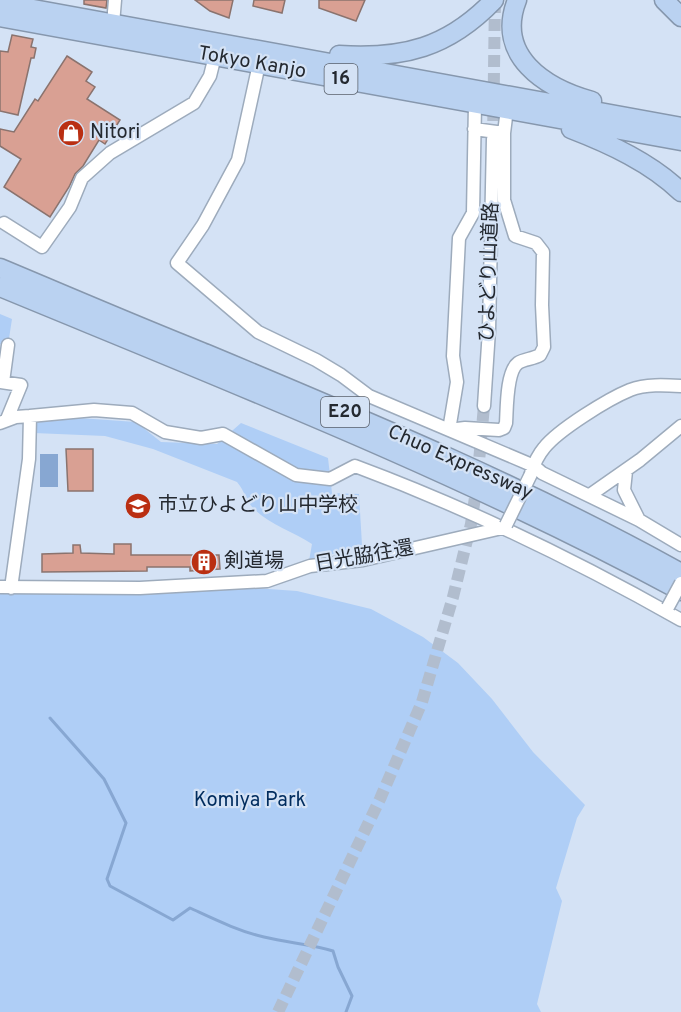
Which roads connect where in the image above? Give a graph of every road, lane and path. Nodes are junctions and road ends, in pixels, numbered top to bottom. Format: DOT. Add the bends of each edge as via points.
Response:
graph roads {
  1 [pos="115,0"];
  2 [pos="494,0"];
  3 [pos="517,0"];
  4 [pos="664,0"];
  5 [pos="0,3"];
  6 [pos="0,17"];
  7 [pos="681,17"];
  8 [pos="113,24"];
  9 [pos="203,40"];
  10 [pos="215,56"];
  11 [pos="289,63"];
  12 [pos="259,64"];
  13 [pos="384,80"];
  14 [pos="475,104"];
  15 [pos="507,109"];
  16 [pos="673,125"];
  17 [pos="474,129"];
  18 [pos="504,133"];
  19 [pos="492,139"];
  20 [pos="681,141"];
  21 [pos="681,192"];
  22 [pos="4,223"];
  23 [pos="0,268"];
  24 [pos="0,287"];
  25 [pos="8,345"];
  26 [pos="2,382"];
  27 [pos="681,386"];
  28 [pos="484,406"];
  29 [pos="30,417"];
  30 [pos="3,421"];
  31 [pos="681,426"];
  32 [pos="449,430"];
  33 [pos="532,470"];
  34 [pos="626,471"];
  35 [pos="590,495"];
  36 [pos="639,520"];
  37 [pos="504,526"];
  38 [pos="681,545"];
  39 [pos="681,573"];
  40 [pos="681,583"];
  41 [pos="6,588"];
  42 [pos="681,591"];
  43 [pos="667,609"];
  44 [pos="681,620"];
  1 -- 8 [label="street"];
  2 -- 9 [label="highway" via="451,35 396,55 329,54"];
  3 -- 16 [label="highway" via="511,26 515,45 521,58 541,78 573,95"];
  4 -- 7 [label="highway"];
  5 -- 8 [label="highway, Tokyo Kanjo / 16"];
  6 -- 10 [label="highway, Tokyo Kanjo / 16"];
  8 -- 9 [label="highway, Tokyo Kanjo / 16"];
  9 -- 11 [label="highway, Tokyo Kanjo / 16"];
  10 -- 12 [label="highway, Tokyo Kanjo / 16"];
  10 -- 22 [label="street" via="210,76 194,103 110,153 82,178 70,207 42,247"];
  11 -- 12 [label="highway, Tokyo Kanjo / 16"];
  11 -- 13 [label="highway, Tokyo Kanjo / 16"];
  12 -- 32 [label="street" via="238,160 203,225 177,263 258,332 316,360 369,396"];
  13 -- 14 [label="highway, Tokyo Kanjo / 16"];
  13 -- 16 [label="highway, Tokyo Kanjo / 16"];
  14 -- 15 [label="highway, Tokyo Kanjo / 16"];
  14 -- 17 [label="street"];
  15 -- 18 [label="street"];
  15 -- 20 [label="highway, Tokyo Kanjo / 16"];
  15 -- 21 [label="highway" via="560,124 607,144"];
  17 -- 18 [label="street"];
  17 -- 32 [label="street" via="473,213 459,238 453,356 457,382"];
  18 -- 32 [label="street" via="504,200 515,236 536,243 543,252 544,347 540,355 515,366 509,382 504,428"];
  19 -- 28 [label="street, ひよどり山道路"];
  23 -- 39 [label="highway, Chuo Expressway / E20" via="485,473 604,530"];
  24 -- 42 [label="highway, Chuo Expressway / E20" via="384,447"];
  25 -- 26 [label="street"];
  26 -- 30 [label="street" via="21,385"];
  27 -- 33 [label="street" via="631,390 589,413 549,442"];
  29 -- 30 [label="street"];
  29 -- 37 [label="street" via="94,410 132,413 165,432 201,438 222,434 296,475 330,479 355,466"];
  29 -- 41 [label="street" via="29,459"];
  31 -- 34 [label="street"];
  32 -- 33 [label="street"];
  33 -- 35 [label="street"];
  33 -- 37 [label="street, bridge"];
  34 -- 35 [label="street"];
  34 -- 36 [label="street" via="624,490"];
  35 -- 36 [label="street"];
  36 -- 38 [label="street"];
  37 -- 41 [label="street, 日光脇往還" via="363,560 310,566 267,581 140,588"];
  37 -- 43 [label="street"];
  40 -- 43 [label="street, bridge"];
  43 -- 44 [label="street"];
}
